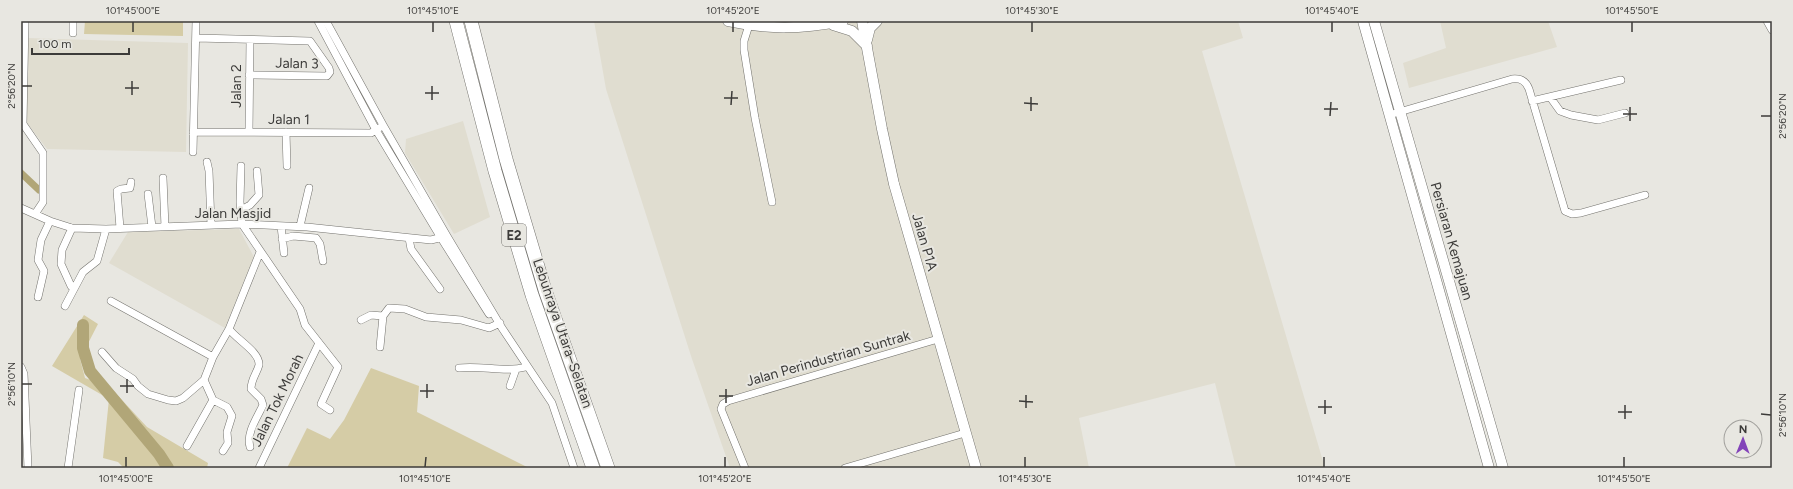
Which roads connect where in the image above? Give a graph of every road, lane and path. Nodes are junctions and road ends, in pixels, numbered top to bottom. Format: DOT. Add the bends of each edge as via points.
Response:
graph roads {
  1 [pos="73,21"];
  2 [pos="196,21"];
  3 [pos="318,21"];
  4 [pos="326,21"];
  5 [pos="456,21"];
  6 [pos="471,21"];
  7 [pos="728,21"];
  8 [pos="843,21"];
  9 [pos="862,21"];
  10 [pos="877,21"];
  11 [pos="1363,21"];
  12 [pos="1374,21"];
  13 [pos="1767,21"];
  14 [pos="23,24"];
  15 [pos="828,24"];
  16 [pos="748,25"];
  17 [pos="1772,30"];
  18 [pos="73,33"];
  19 [pos="196,38"];
  20 [pos="250,40"];
  21 [pos="867,46"];
  22 [pos="250,75"];
  23 [pos="1621,80"];
  24 [pos="1550,97"];
  25 [pos="1532,101"];
  26 [pos="1401,111"];
  27 [pos="1625,113"];
  28 [pos="1389,115"];
  29 [pos="22,124"];
  30 [pos="380,128"];
  31 [pos="193,132"];
  32 [pos="249,132"];
  33 [pos="286,132"];
  34 [pos="193,152"];
  35 [pos="207,162"];
  36 [pos="241,166"];
  37 [pos="287,166"];
  38 [pos="257,171"];
  39 [pos="163,178"];
  40 [pos="131,182"];
  41 [pos="309,188"];
  42 [pos="148,194"];
  43 [pos="1645,196"];
  44 [pos="772,202"];
  45 [pos="21,208"];
  46 [pos="240,210"];
  47 [pos="35,214"];
  48 [pos="50,220"];
  49 [pos="242,224"];
  50 [pos="211,225"];
  51 [pos="165,226"];
  52 [pos="281,226"];
  53 [pos="300,226"];
  54 [pos="152,227"];
  55 [pos="72,228"];
  56 [pos="120,228"];
  57 [pos="106,229"];
  58 [pos="444,237"];
  59 [pos="409,238"];
  60 [pos="282,239"];
  61 [pos="260,252"];
  62 [pos="284,253"];
  63 [pos="323,261"];
  64 [pos="72,286"];
  65 [pos="440,289"];
  66 [pos="38,297"];
  67 [pos="111,301"];
  68 [pos="64,306"];
  69 [pos="384,316"];
  70 [pos="361,320"];
  71 [pos="499,326"];
  72 [pos="229,329"];
  73 [pos="938,339"];
  74 [pos="319,343"];
  75 [pos="380,347"];
  76 [pos="102,352"];
  77 [pos="214,357"];
  78 [pos="21,367"];
  79 [pos="526,367"];
  80 [pos="459,368"];
  81 [pos="516,369"];
  82 [pos="204,380"];
  83 [pos="510,386"];
  84 [pos="79,390"];
  85 [pos="213,400"];
  86 [pos="330,410"];
  87 [pos="965,433"];
  88 [pos="187,446"];
  89 [pos="250,447"];
  90 [pos="223,451"];
  91 [pos="28,468"];
  92 [pos="68,468"];
  93 [pos="259,468"];
  94 [pos="574,468"];
  95 [pos="594,468"];
  96 [pos="608,468"];
  97 [pos="745,468"];
  98 [pos="845,468"];
  99 [pos="976,468"];
  100 [pos="1489,468"];
  101 [pos="1504,468"];
  1 -- 18 [label="street"];
  2 -- 19 [label="street"];
  3 -- 30 [label="street"];
  4 -- 30 [label="street"];
  5 -- 95 [label="highway, Lebuhraya Utara–Selatan / E2" via="495,171 532,295"];
  6 -- 96 [label="highway, Lebuhraya Utara–Selatan / E2" via="506,159 545,290"];
  7 -- 16 [label="main road"];
  8 -- 15 [label="main road"];
  9 -- 21 [label="main road, Jalan P1A"];
  10 -- 21 [label="main road" via="870,28"];
  11 -- 28 [label="main road, Persiaran Kemajuan"];
  12 -- 26 [label="main road, Persiaran Kemajuan"];
  13 -- 17 [label="street"];
  14 -- 29 [label="street"];
  15 -- 16 [label="main road" via="800,28 764,28"];
  15 -- 21 [label="main road" via="852,31"];
  16 -- 44 [label="street" via="744,50"];
  19 -- 20 [label="street"];
  19 -- 31 [label="street"];
  20 -- 22 [label="street, Jalan 2"];
  20 -- 22 [label="street, Jalan 3" via="310,41 330,72 327,76"];
  21 -- 73 [label="main road, Jalan P1A" via="894,184"];
  22 -- 32 [label="street, Jalan 2"];
  23 -- 24 [label="street"];
  24 -- 25 [label="street"];
  24 -- 27 [label="street" via="1560,111 1571,115 1598,120"];
  25 -- 26 [label="street" via="1527,85 1517,79"];
  25 -- 43 [label="street" via="1565,211 1572,214 1582,213"];
  26 -- 28 [label="street"];
  26 -- 101 [label="main road, Persiaran Kemajuan"];
  28 -- 100 [label="main road, Persiaran Kemajuan"];
  29 -- 47 [label="street" via="43,153 43,202"];
  30 -- 33 [label="street, Jalan 1" via="371,133"];
  30 -- 58 [label="street"];
  31 -- 32 [label="street, Jalan 1"];
  31 -- 34 [label="street"];
  32 -- 33 [label="street, Jalan 1"];
  33 -- 37 [label="street"];
  35 -- 50 [label="street"];
  36 -- 46 [label="street"];
  38 -- 46 [label="street" via="259,195 250,205"];
  39 -- 51 [label="street"];
  40 -- 56 [label="street" via="130,188 121,188 117,191"];
  41 -- 53 [label="street"];
  42 -- 54 [label="street"];
  45 -- 47 [label="street, Jalan Masjid"];
  46 -- 49 [label="street"];
  47 -- 48 [label="street, Jalan Masjid"];
  48 -- 55 [label="street, Jalan Masjid"];
  48 -- 66 [label="street" via="41,240 38,260 44,272"];
  49 -- 50 [label="street, Jalan Masjid"];
  49 -- 52 [label="street, Jalan Masjid"];
  49 -- 61 [label="street"];
  50 -- 51 [label="street, Jalan Masjid"];
  51 -- 54 [label="street, Jalan Masjid"];
  52 -- 53 [label="street, Jalan Masjid"];
  52 -- 60 [label="street"];
  53 -- 59 [label="street, Jalan Masjid"];
  54 -- 56 [label="street, Jalan Masjid"];
  55 -- 57 [label="street, Jalan Masjid"];
  55 -- 64 [label="street" via="62,250 61,264"];
  56 -- 57 [label="street, Jalan Masjid"];
  57 -- 68 [label="street" via="97,260 83,272"];
  58 -- 59 [label="street, Jalan Masjid" via="431,240"];
  58 -- 71 [label="street"];
  59 -- 65 [label="street" via="411,249"];
  60 -- 62 [label="street"];
  60 -- 63 [label="street" via="294,236 316,238 320,244"];
  61 -- 72 [label="street"];
  61 -- 74 [label="street" via="300,309 305,325"];
  67 -- 77 [label="street"];
  69 -- 70 [label="street" via="371,315"];
  69 -- 71 [label="street" via="389,308 405,309 426,317 461,320 489,328"];
  69 -- 75 [label="street"];
  71 -- 79 [label="street"];
  72 -- 77 [label="street"];
  72 -- 89 [label="street" via="257,355 259,364 251,388 263,405 249,434"];
  73 -- 87 [label="main road, Jalan P1A"];
  73 -- 97 [label="street, Jalan Perindustrian Suntrak" via="723,404 721,409"];
  74 -- 86 [label="street" via="338,367 321,404"];
  74 -- 93 [label="street, Jalan Tok Morah"];
  76 -- 82 [label="street" via="116,368 133,379 148,394 158,398 183,398"];
  77 -- 82 [label="street"];
  78 -- 91 [label="street" via="24,374"];
  79 -- 81 [label="street"];
  79 -- 94 [label="street" via="552,403"];
  80 -- 81 [label="street" via="470,366"];
  81 -- 83 [label="street"];
  82 -- 85 [label="street"];
  84 -- 92 [label="street"];
  85 -- 88 [label="street"];
  85 -- 90 [label="street" via="231,410 228,443"];
  87 -- 98 [label="street"];
  87 -- 99 [label="main road, Jalan P1A"];
}
